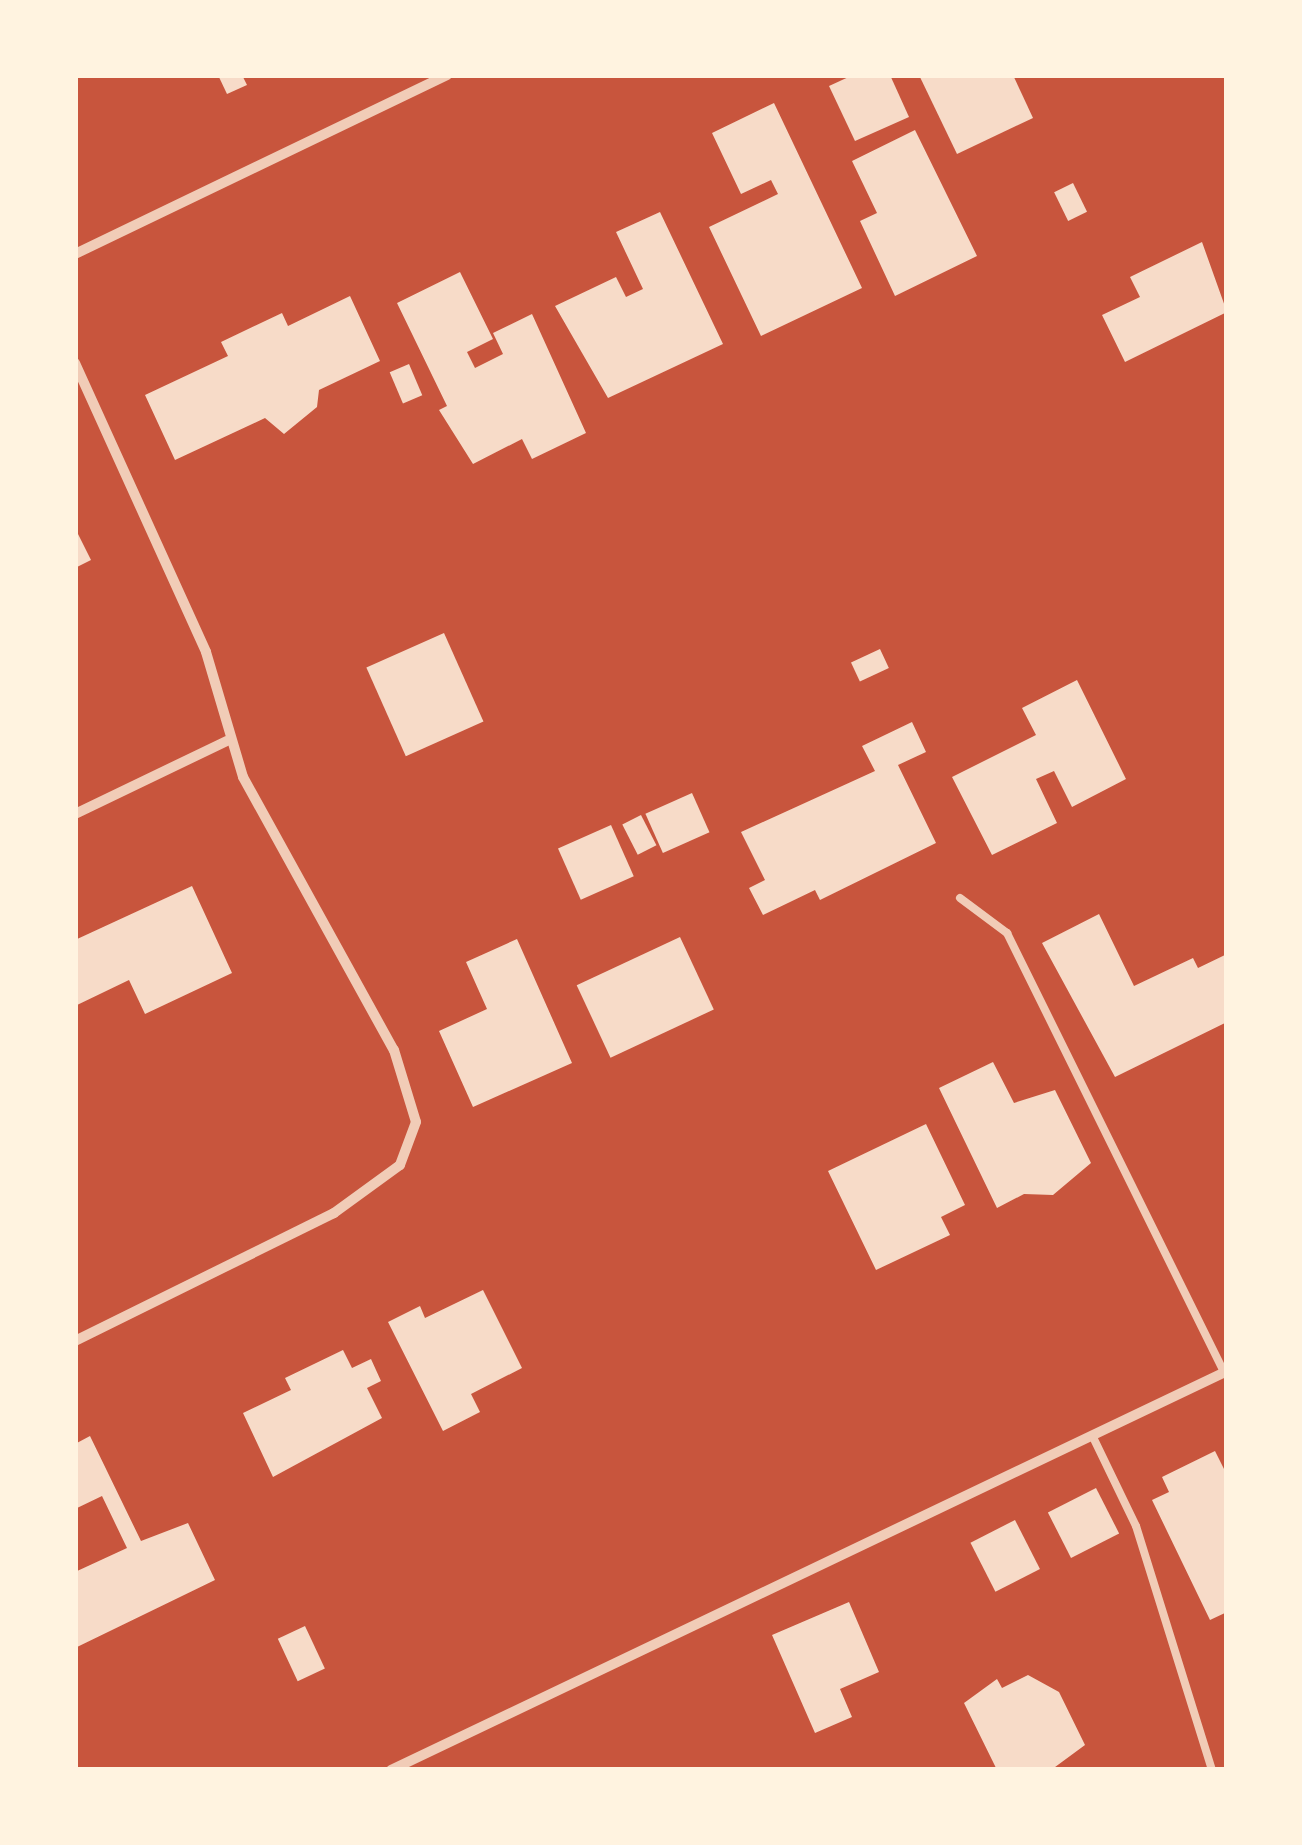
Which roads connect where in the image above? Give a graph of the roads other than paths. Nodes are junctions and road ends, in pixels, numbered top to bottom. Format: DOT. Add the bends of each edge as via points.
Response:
graph roads {
  1 [pos="447,75"];
  2 [pos="75,254"];
  3 [pos="75,362"];
  4 [pos="228,741"];
  5 [pos="75,814"];
  6 [pos="960,898"];
  7 [pos="75,1341"];
  8 [pos="1226,1372"];
  9 [pos="1092,1436"];
  10 [pos="391,1770"];
  11 [pos="1212,1770"];
  1 -- 2 [label="street"];
  3 -- 4 [label="street" via="206,652"];
  4 -- 5 [label="street"];
  4 -- 7 [label="street" via="394,1050 415,1106 409,1151 334,1213"];
  6 -- 8 [label="lane" via="1008,933"];
  8 -- 9 [label="street"];
  9 -- 10 [label="street"];
  9 -- 11 [label="lane" via="1136,1526"];
}
